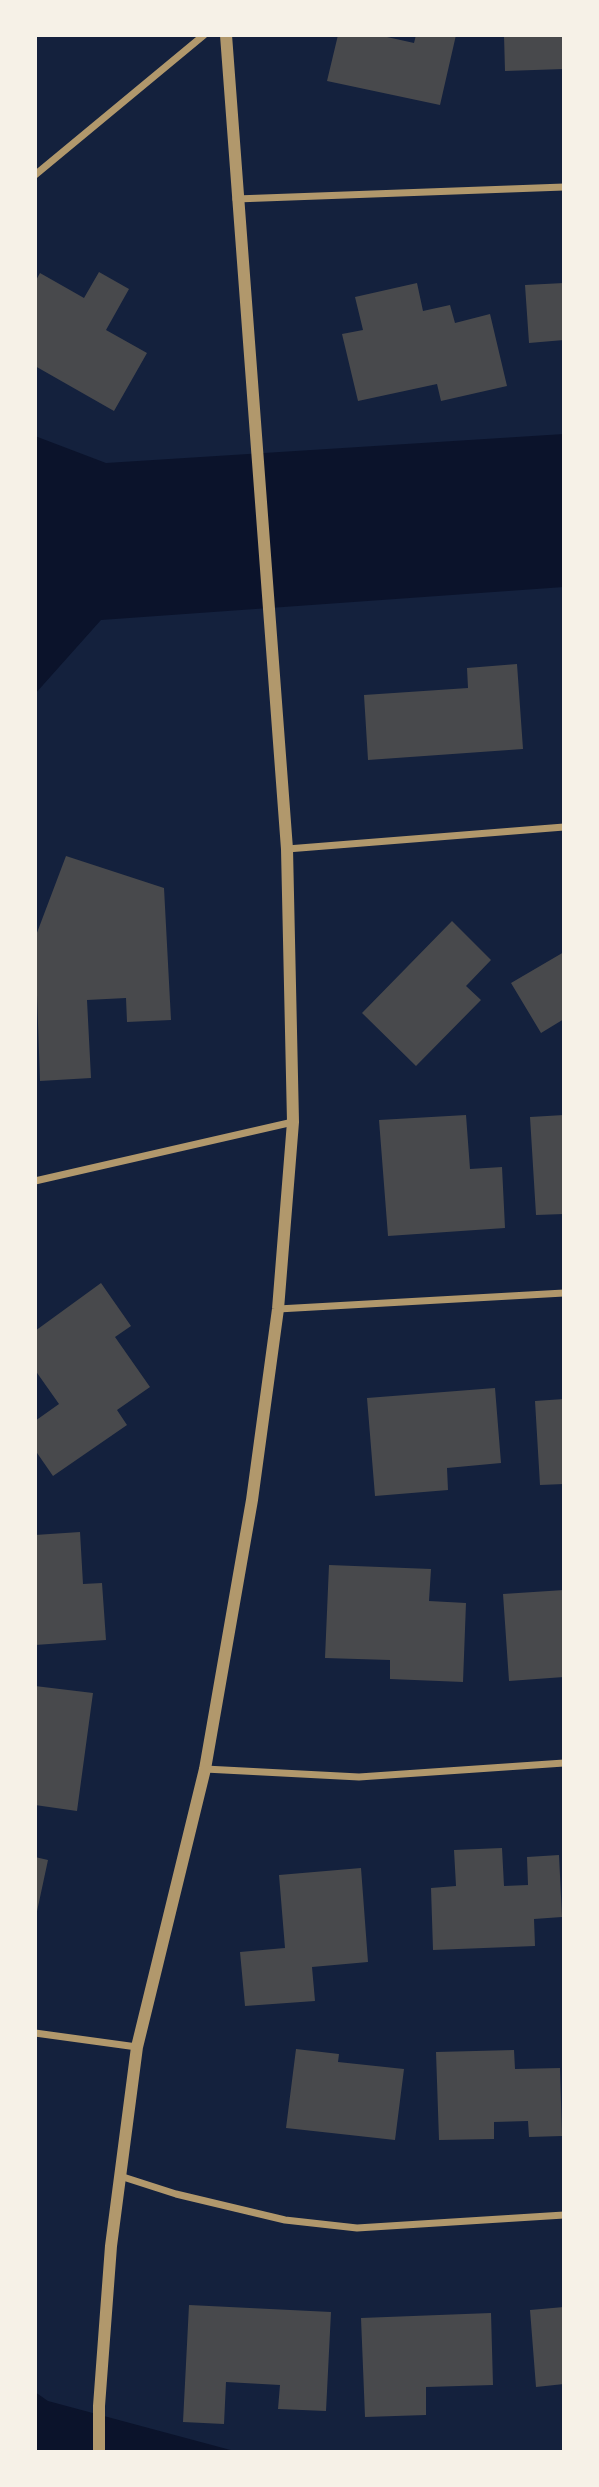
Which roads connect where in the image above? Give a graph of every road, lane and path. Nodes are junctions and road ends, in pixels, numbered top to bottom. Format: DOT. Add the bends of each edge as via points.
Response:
graph roads {
  1 [pos="204,35"];
  2 [pos="226,35"];
  3 [pos="35,175"];
  4 [pos="564,187"];
  5 [pos="236,199"];
  6 [pos="564,827"];
  7 [pos="287,849"];
  8 [pos="293,1122"];
  9 [pos="35,1181"];
  10 [pos="564,1293"];
  11 [pos="278,1309"];
  12 [pos="564,1763"];
  13 [pos="205,1769"];
  14 [pos="35,2033"];
  15 [pos="137,2047"];
  16 [pos="120,2176"];
  17 [pos="564,2215"];
  18 [pos="99,2452"];
  1 -- 3 [label="street"];
  2 -- 5 [label="street"];
  4 -- 5 [label="street"];
  5 -- 7 [label="street"];
  6 -- 7 [label="street"];
  7 -- 8 [label="street"];
  8 -- 9 [label="street"];
  8 -- 11 [label="street"];
  10 -- 11 [label="street"];
  11 -- 13 [label="street" via="252,1500"];
  12 -- 13 [label="street" via="359,1777"];
  13 -- 15 [label="street"];
  14 -- 15 [label="street"];
  15 -- 16 [label="street"];
  16 -- 17 [label="street" via="285,2220 357,2228"];
  16 -- 18 [label="street" via="111,2246"];
}
